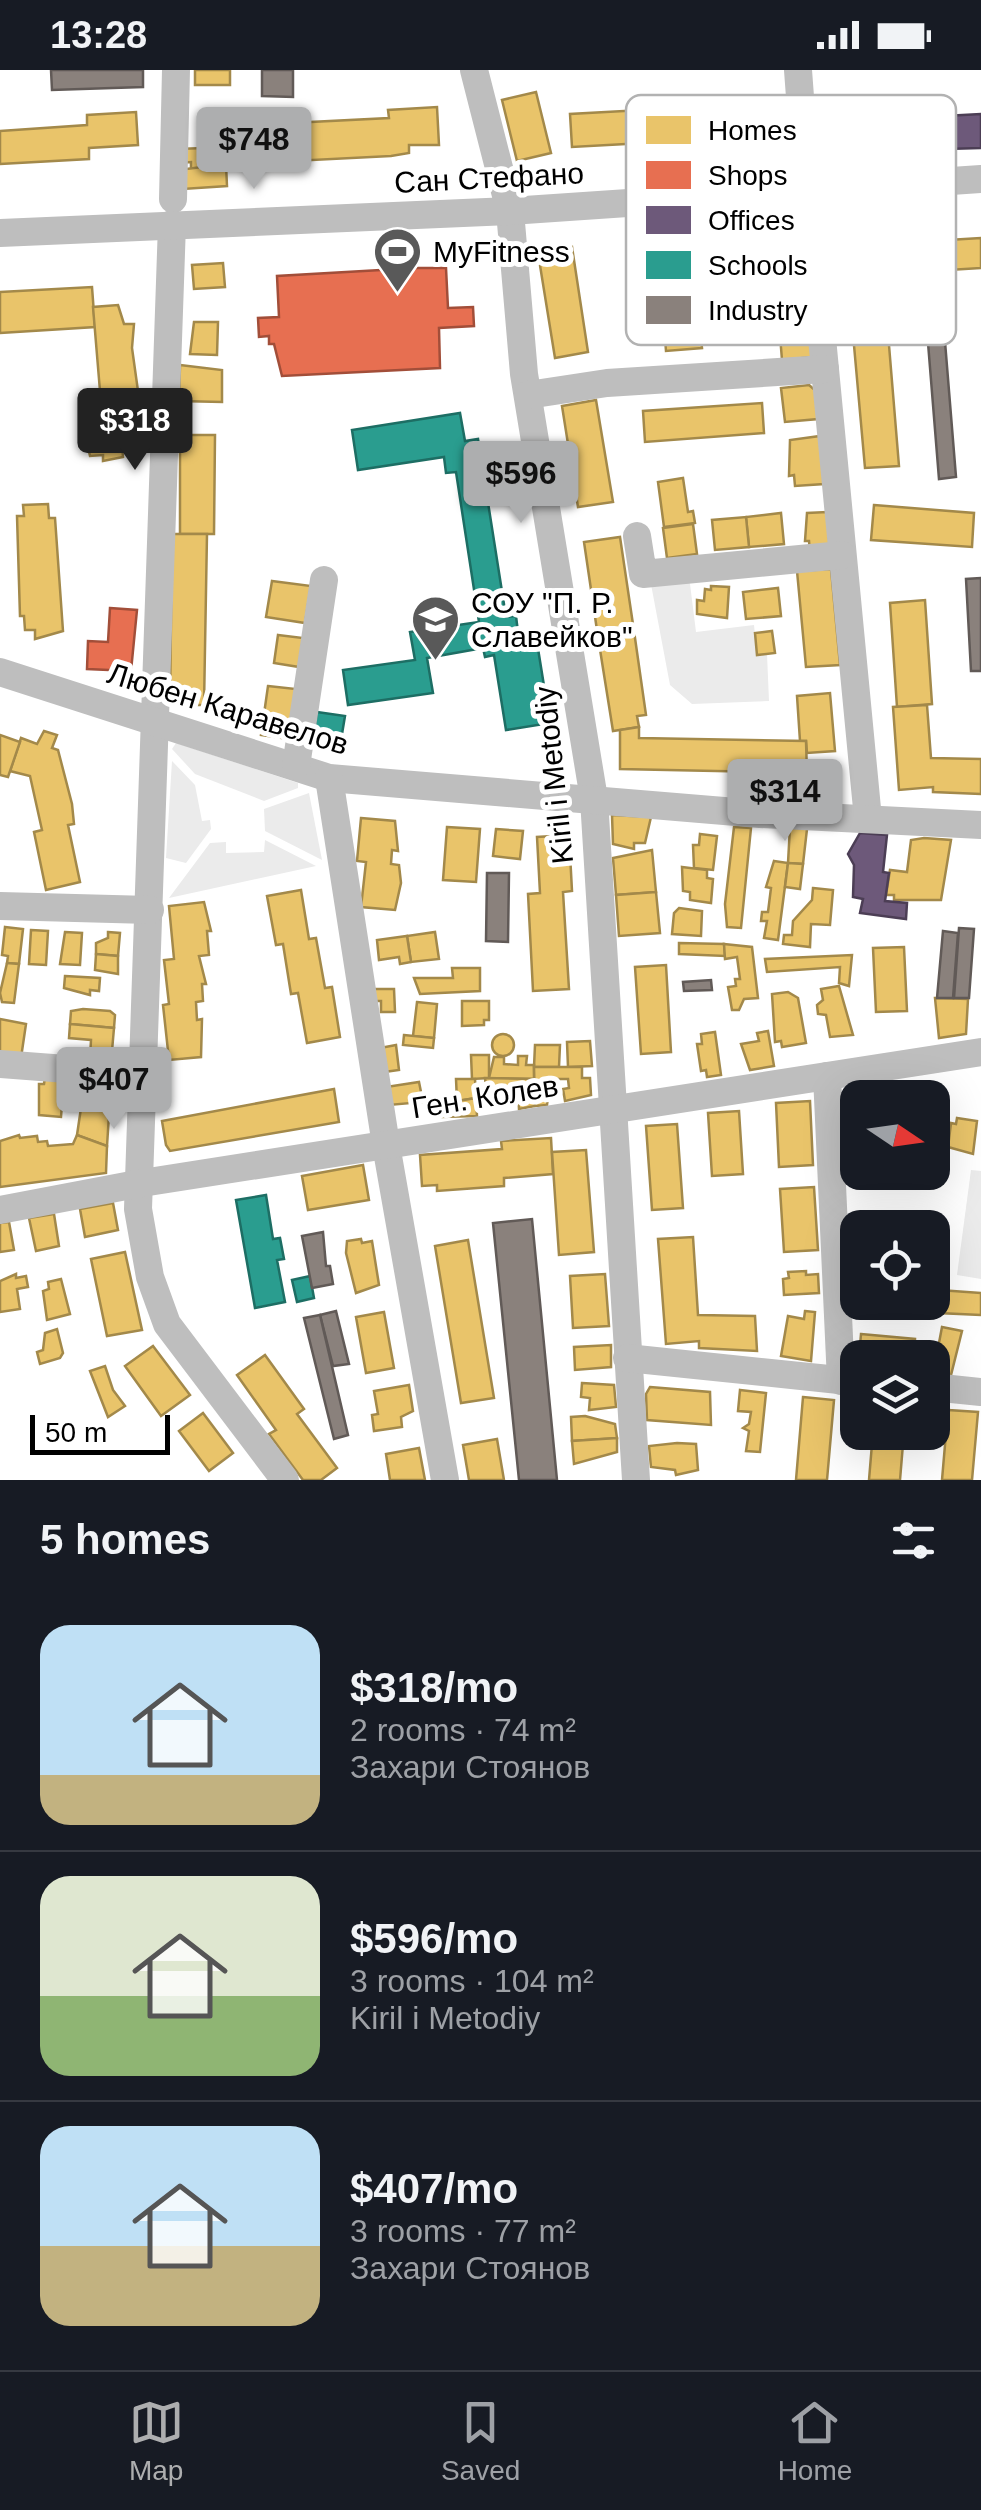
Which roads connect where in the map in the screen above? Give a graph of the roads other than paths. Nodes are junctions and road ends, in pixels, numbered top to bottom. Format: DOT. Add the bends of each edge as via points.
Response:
graph roads {
  1 [pos="176,70"];
  2 [pos="474,70"];
  3 [pos="798,70"];
  4 [pos="800,95"];
  5 [pos="981,178"];
  6 [pos="956,180"];
  7 [pos="626,203"];
  8 [pos="173,211"];
  9 [pos="510,211"];
  10 [pos="0,233"];
  11 [pos="823,345"];
  12 [pos="825,369"];
  13 [pos="528,396"];
  14 [pos="637,536"];
  15 [pos="842,555"];
  16 [pos="324,580"];
  17 [pos="0,672"];
  18 [pos="156,723"];
  19 [pos="296,766"];
  20 [pos="329,778"];
  21 [pos="594,799"];
  22 [pos="868,819"];
  23 [pos="981,824"];
  24 [pos="0,906"];
  25 [pos="150,910"];
  26 [pos="981,1052"];
  27 [pos="0,1064"];
  28 [pos="145,1076"];
  29 [pos="827,1076"];
  30 [pos="610,1111"];
  31 [pos="386,1145"];
  32 [pos="142,1183"];
  33 [pos="0,1210"];
  34 [pos="846,1340"];
  35 [pos="627,1358"];
  36 [pos="840,1380"];
  37 [pos="950,1389"];
  38 [pos="981,1392"];
  39 [pos="284,1480"];
  40 [pos="445,1480"];
  41 [pos="636,1480"];
  1 -- 8 [label="street"];
  2 -- 9 [label="street, Kiril i Metodiy"];
  3 -- 4 [label="street"];
  5 -- 6 [label="street, Сан Стефано"];
  7 -- 9 [label="street, Сан Стефано"];
  8 -- 9 [label="street, Сан Стефано"];
  8 -- 10 [label="street, Сан Стефано"];
  8 -- 18 [label="street"];
  9 -- 13 [label="street, Kiril i Metodiy"];
  11 -- 12 [label="street"];
  12 -- 13 [label="street" via="607,383"];
  12 -- 15 [label="street"];
  13 -- 21 [label="street, Kiril i Metodiy"];
  14 -- 15 [label="street" via="643,574"];
  15 -- 22 [label="street"];
  16 -- 19 [label="street"];
  17 -- 18 [label="street, Любен Каравелов"];
  18 -- 19 [label="street, Любен Каравелов"];
  18 -- 25 [label="street"];
  19 -- 20 [label="street, Любен Каравелов"];
  20 -- 21 [label="street, Любен Каравелов"];
  20 -- 31 [label="street"];
  21 -- 22 [label="street, Любен Каравелов"];
  21 -- 30 [label="street, Kiril i Metodiy"];
  22 -- 23 [label="street, Любен Каравелов"];
  24 -- 25 [label="street"];
  25 -- 28 [label="street"];
  26 -- 29 [label="street, Ген. Колев"];
  27 -- 28 [label="street"];
  28 -- 32 [label="street"];
  29 -- 30 [label="street, Ген. Колев"];
  29 -- 34 [label="street"];
  30 -- 31 [label="street, Ген. Колев"];
  30 -- 35 [label="street, Kiril i Metodiy"];
  31 -- 32 [label="street, Ген. Колев"];
  31 -- 40 [label="street"];
  32 -- 33 [label="street, Ген. Колев"];
  32 -- 39 [label="street" via="138,1209 146,1256 167,1324"];
  35 -- 36 [label="street"];
  35 -- 41 [label="street, Kiril i Metodiy"];
  37 -- 38 [label="street"];
}
